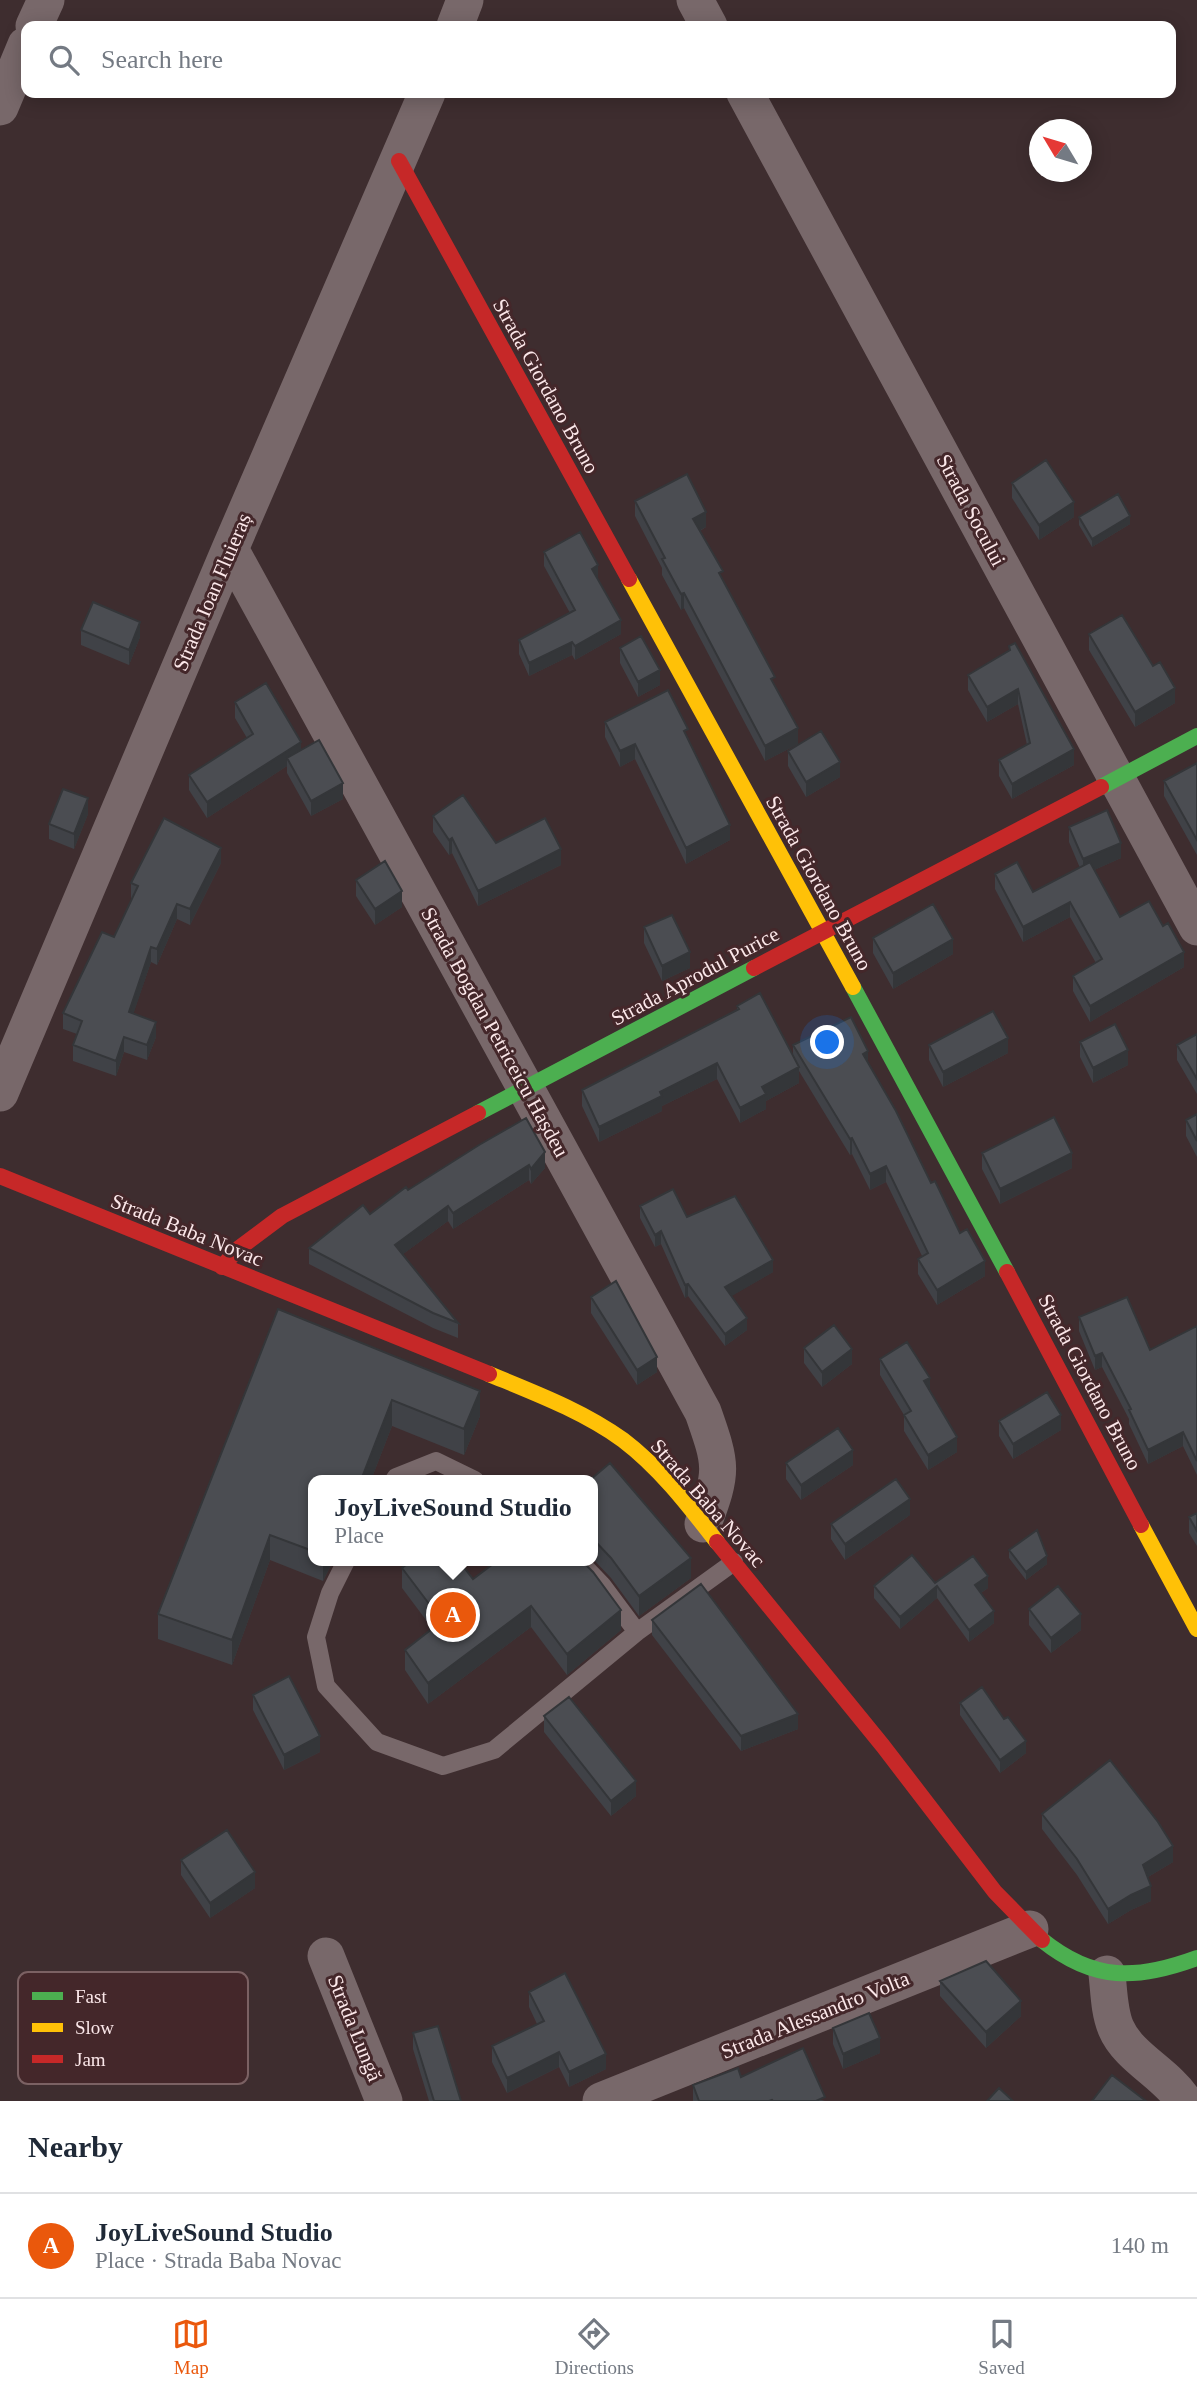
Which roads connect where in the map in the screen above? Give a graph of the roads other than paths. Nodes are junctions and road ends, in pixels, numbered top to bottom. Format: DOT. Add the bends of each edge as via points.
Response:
graph roads {
  1 [pos="46,0"];
  2 [pos="466,0"];
  3 [pos="695,0"];
  4 [pos="36,21"];
  5 [pos="457,21"];
  6 [pos="706,21"];
  7 [pos="21,57"];
  8 [pos="425,98"];
  9 [pos="748,98"];
  10 [pos="0,107"];
  11 [pos="399,161"];
  12 [pos="230,549"];
  13 [pos="1197,736"];
  14 [pos="1116,778"];
  15 [pos="1197,926"];
  16 [pos="822,933"];
  17 [pos="526,1088"];
  18 [pos="0,1093"];
  19 [pos="0,1175"];
  20 [pos="222,1267"];
  21 [pos="401,1475"];
  22 [pos="465,1475"];
  23 [pos="703,1524"];
  24 [pos="734,1562"];
  25 [pos="344,1566"];
  26 [pos="584,1566"];
  27 [pos="1197,1629"];
  28 [pos="638,1632"];
  29 [pos="1030,1929"];
  30 [pos="326,1956"];
  31 [pos="1197,1958"];
  32 [pos="1107,1974"];
  33 [pos="384,2101"];
  34 [pos="601,2101"];
  35 [pos="1184,2101"];
  1 -- 4 [label="street"];
  2 -- 5 [label="street"];
  3 -- 6 [label="street"];
  7 -- 10 [label="street"];
  8 -- 11 [label="street, Strada Ioan Fluieraș"];
  9 -- 14 [label="street, Strada Socului"];
  11 -- 12 [label="street, Strada Ioan Fluieraș"];
  11 -- 16 [label="street, Strada Giordano Bruno"];
  12 -- 17 [label="street, Strada Bogdan Petriceicu Hașdeu"];
  12 -- 18 [label="street, Strada Ioan Fluieraș"];
  13 -- 14 [label="street, Strada Aprodul Purice"];
  14 -- 15 [label="street, Strada Socului"];
  14 -- 16 [label="street, Strada Aprodul Purice"];
  16 -- 17 [label="street, Strada Aprodul Purice"];
  16 -- 27 [label="street, Strada Giordano Bruno"];
  17 -- 20 [label="street, Strada Aprodul Purice" via="282,1216 238,1248"];
  17 -- 23 [label="street, Strada Bogdan Petriceicu Hașdeu" via="703,1412 717,1451 719,1473"];
  19 -- 20 [label="street, Strada Baba Novac"];
  20 -- 23 [label="street, Strada Baba Novac" via="547,1398 588,1419 654,1469"];
  21 -- 22 [label="lane" via="436,1461"];
  23 -- 24 [label="street, Strada Baba Novac"];
  24 -- 28 [label="lane"];
  24 -- 29 [label="street, Strada Baba Novac"];
  25 -- 28 [label="lane" via="316,1637 326,1686 377,1742 443,1766 494,1750"];
  26 -- 28 [label="lane"];
  29 -- 32 [label="street, Strada Baba Novac" via="1060,1953"];
  29 -- 34 [label="street, Strada Alessandro Volta"];
  30 -- 33 [label="street, Strada Lungă"];
  31 -- 32 [label="street" via="1168,1969"];
  32 -- 35 [label="street" via="1116,2029"];
}
